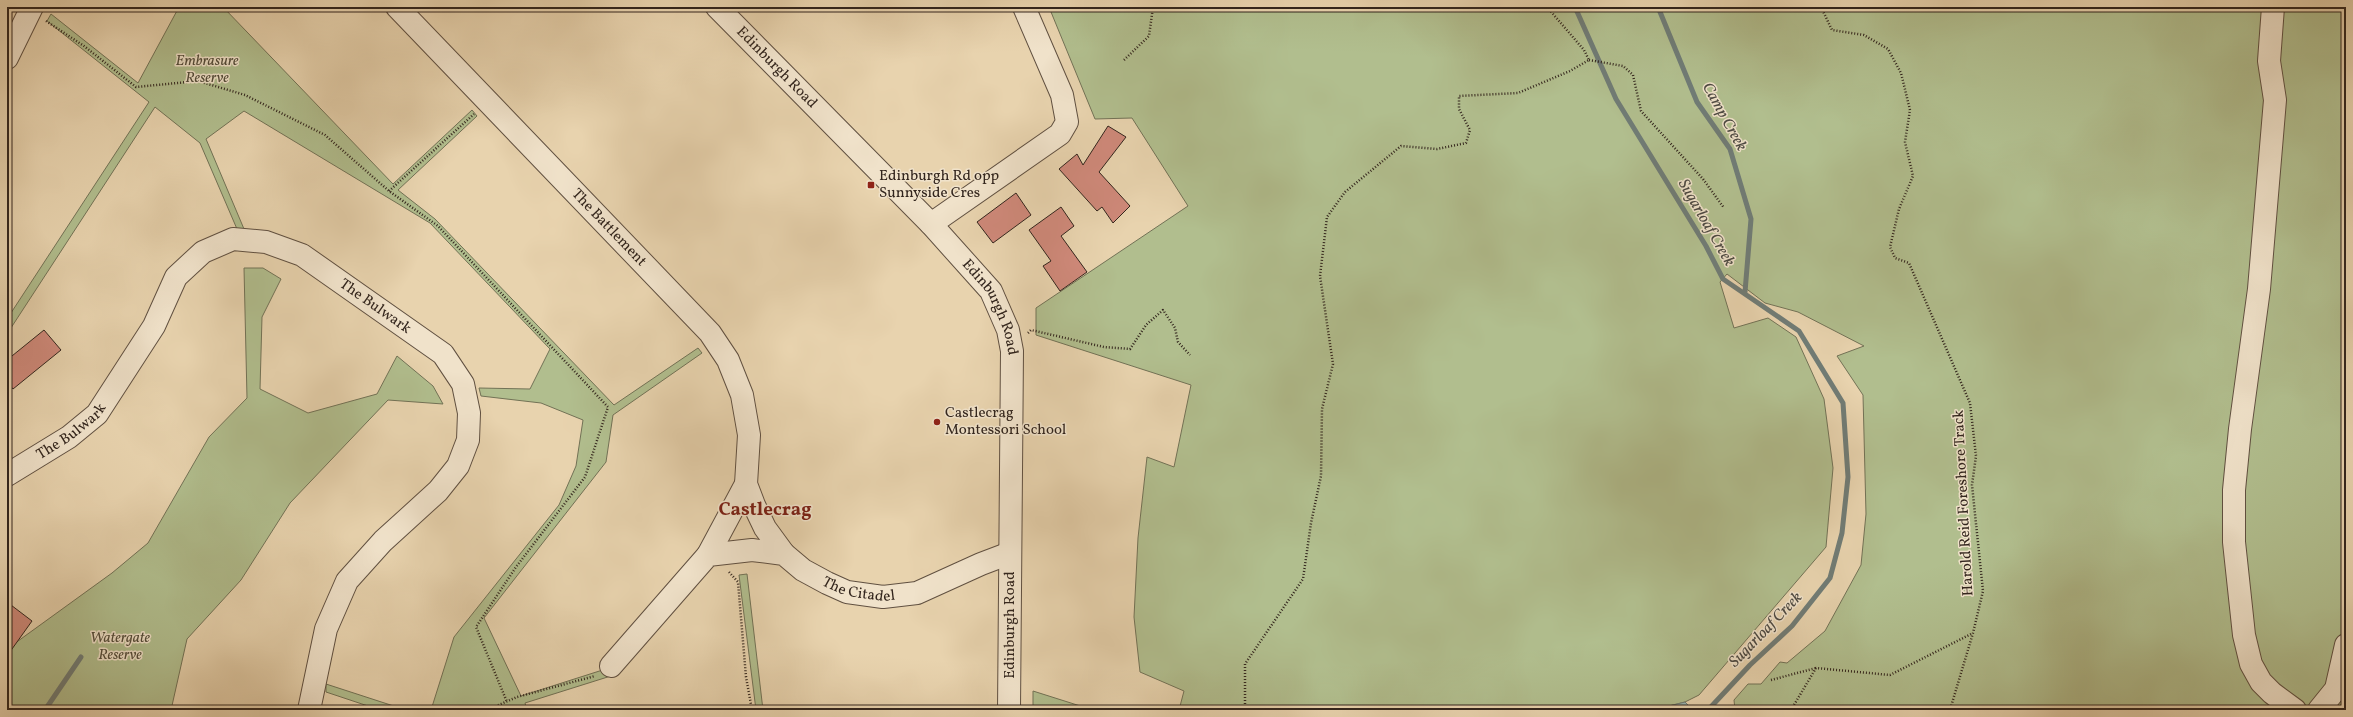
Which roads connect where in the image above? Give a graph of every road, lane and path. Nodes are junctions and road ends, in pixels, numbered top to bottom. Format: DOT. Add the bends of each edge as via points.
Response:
graph roads {
  1 [pos="397,7"];
  2 [pos="717,7"];
  3 [pos="1024,7"];
  4 [pos="1153,7"];
  5 [pos="1547,7"];
  6 [pos="1821,7"];
  7 [pos="2273,7"];
  8 [pos="32,8"];
  9 [pos="84,46"];
  10 [pos="7,58"];
  11 [pos="1124,60"];
  12 [pos="1589,60"];
  13 [pos="488,101"];
  14 [pos="389,190"];
  15 [pos="1724,208"];
  16 [pos="930,224"];
  17 [pos="1012,351"];
  18 [pos="1190,355"];
  19 [pos="7,475"];
  20 [pos="746,484"];
  21 [pos="713,550"];
  22 [pos="1010,553"];
  23 [pos="784,554"];
  24 [pos="1974,633"];
  25 [pos="2346,645"];
  26 [pos="611,666"];
  27 [pos="1816,668"];
  28 [pos="1771,680"];
  29 [pos="309,710"];
  30 [pos="487,710"];
  31 [pos="752,710"];
  32 [pos="1009,710"];
  33 [pos="1245,710"];
  34 [pos="1791,710"];
  35 [pos="1950,710"];
  36 [pos="2295,710"];
  37 [pos="2319,710"];
  1 -- 13 [label="street, The Battlement"];
  2 -- 16 [label="street, Edinburgh Road"];
  3 -- 16 [label="street" via="1062,95 1068,122 1060,134"];
  4 -- 11 [label="path" via="1149,36"];
  5 -- 12 [label="path" via="1584,50"];
  6 -- 24 [label="path, Harold Reid Foreshore Track" via="1832,30 1864,35 1888,49 1902,73 1910,110 1905,142 1913,176 1899,209 1890,247 1895,258 1909,263 1970,403 1976,456 1972,485 1983,590"];
  7 -- 36 [label="street" via="2269,61 2275,100 2259,289 2236,475 2234,542 2244,635 2251,664 2261,682"];
  8 -- 9 [label="path"];
  8 -- 10 [label="street"];
  12 -- 15 [label="path" via="1623,66 1633,75 1641,111 1699,175"];
  12 -- 33 [label="path" via="1518,93 1459,96 1459,109 1470,130 1466,143 1436,149 1401,146 1345,192 1327,218 1320,276 1333,364 1322,410 1321,476 1303,579 1246,664"];
  13 -- 14 [label="path"];
  13 -- 20 [label="street, The Battlement" via="710,333 728,360 742,396 748,435"];
  16 -- 17 [label="street, Edinburgh Road" via="991,291 1008,330"];
  17 -- 18 [label="path" via="1031,330 1104,347 1130,349 1146,325 1163,310 1176,328 1178,342"];
  17 -- 22 [label="street, Edinburgh Road"];
  19 -- 29 [label="street, The Bulwark" via="69,437 97,414 154,326 176,277 203,252 233,239 266,242 302,255 443,354 463,384 469,413 468,440 458,466 438,491 383,541 347,581 326,630"];
  20 -- 21 [label="street, The Battlement"];
  20 -- 23 [label="street, The Battlement" via="765,528"];
  21 -- 23 [label="street" via="752,550"];
  21 -- 26 [label="street"];
  21 -- 31 [label="path" via="738,582 746,677"];
  22 -- 23 [label="street, The Citadel" via="917,593 884,597 847,592 803,570"];
  22 -- 32 [label="street, Edinburgh Road"];
  24 -- 27 [label="path" via="1890,675"];
  24 -- 35 [label="path, Harold Reid Foreshore Track"];
  25 -- 37 [label="street" via="2336,689"];
  26 -- 30 [label="path" via="598,676 517,697"];
  27 -- 28 [label="path"];
  27 -- 34 [label="path"];
}
